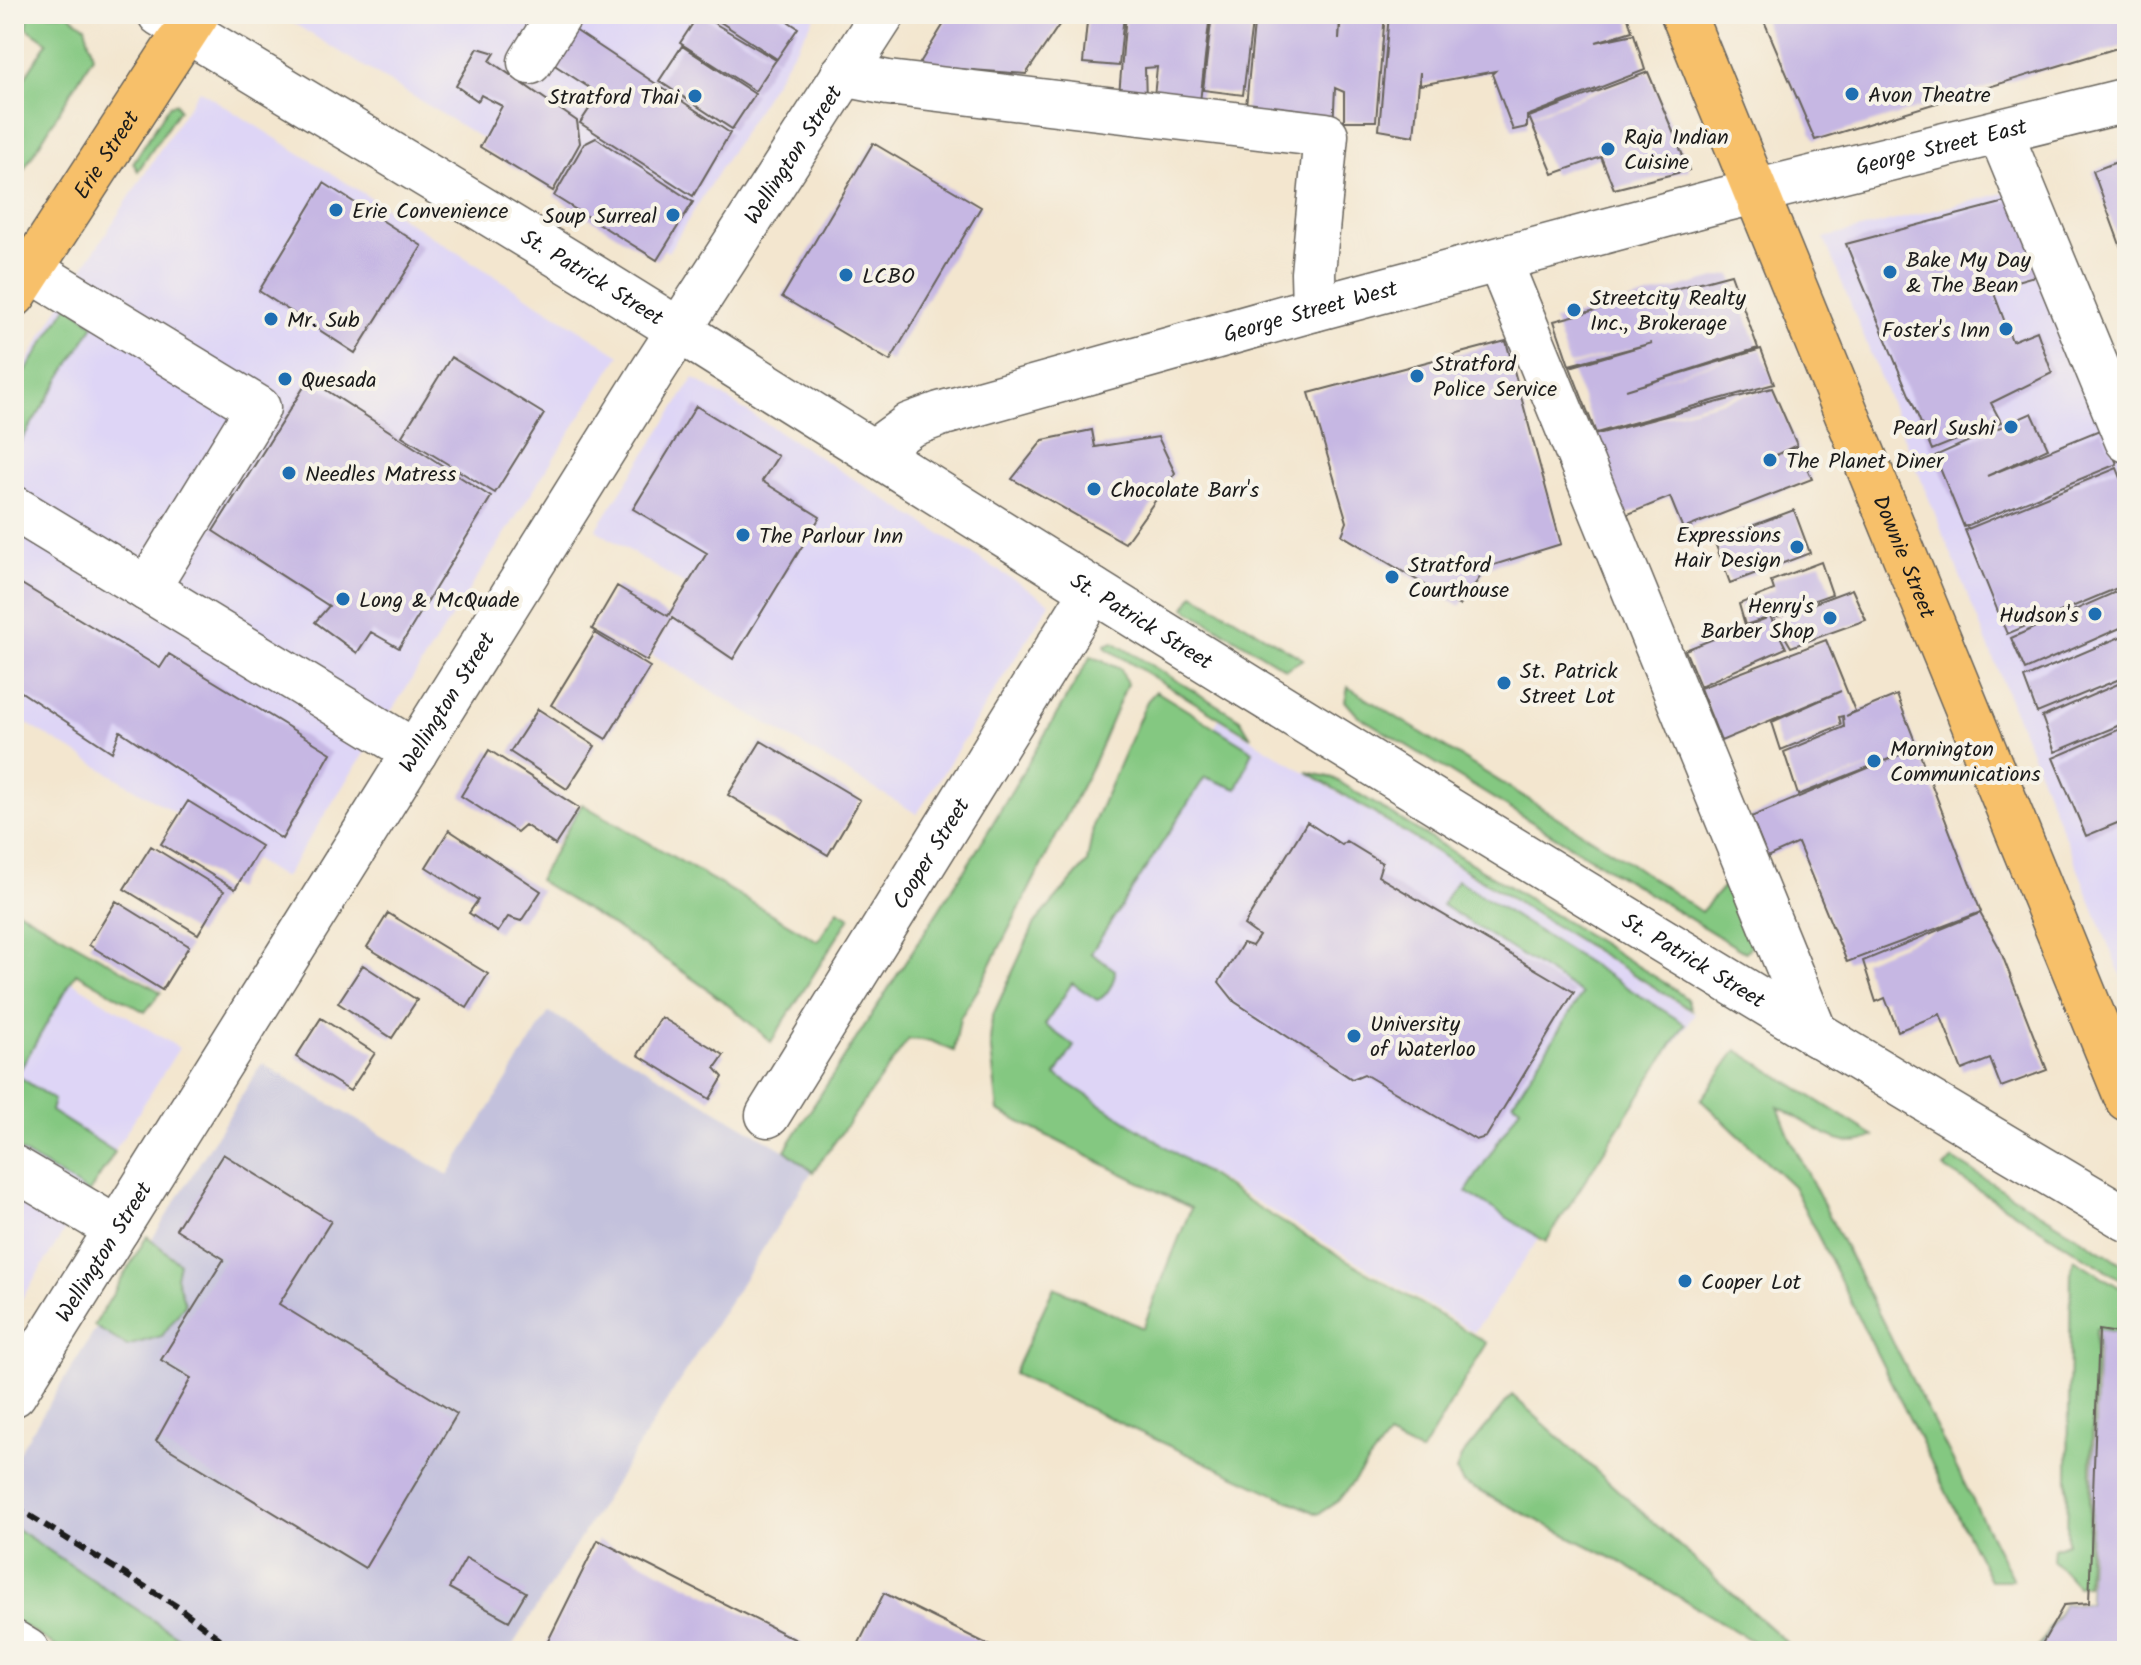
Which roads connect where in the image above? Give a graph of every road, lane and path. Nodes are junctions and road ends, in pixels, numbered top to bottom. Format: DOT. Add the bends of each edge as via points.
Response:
graph roads {
  1 [pos="560,14"];
  2 [pos="883,14"];
  3 [pos="1683,14"];
  4 [pos="181,19"];
  5 [pos="530,62"];
  6 [pos="843,74"];
  7 [pos="2127,100"];
  8 [pos="2000,132"];
  9 [pos="1757,193"];
  10 [pos="1499,260"];
  11 [pos="22,283"];
  12 [pos="1314,309"];
  13 [pos="680,331"];
  14 [pos="2127,440"];
  15 [pos="873,452"];
  16 [pos="14,508"];
  17 [pos="147,589"];
  18 [pos="1093,590"];
  19 [pos="415,752"];
  20 [pos="1816,1035"];
  21 [pos="2127,1099"];
  22 [pos="768,1115"];
  23 [pos="14,1168"];
  24 [pos="2127,1219"];
  25 [pos="117,1229"];
  26 [pos="14,1394"];
  27 [pos="14,1643"];
  28 [pos="27,1651"];
  1 -- 5 [label="street"];
  2 -- 6 [label="street, Wellington Street"];
  3 -- 9 [label="main road, Downie Street"];
  4 -- 11 [label="main road, Erie Street"];
  4 -- 13 [label="street, St. Patrick Street"];
  6 -- 12 [label="street" via="1326,135"];
  6 -- 13 [label="street, Wellington Street"];
  7 -- 8 [label="street, George Street East"];
  8 -- 9 [label="street, George Street East"];
  8 -- 14 [label="street"];
  9 -- 10 [label="street, George Street West"];
  9 -- 21 [label="main road, Downie Street"];
  10 -- 12 [label="street, George Street West"];
  10 -- 20 [label="street"];
  11 -- 17 [label="street" via="258,408"];
  12 -- 15 [label="street, George Street West" via="940,414 910,425"];
  13 -- 15 [label="street, St. Patrick Street"];
  13 -- 19 [label="street, Wellington Street"];
  15 -- 18 [label="street, St. Patrick Street"];
  16 -- 17 [label="street"];
  17 -- 19 [label="street"];
  18 -- 20 [label="street, St. Patrick Street"];
  18 -- 22 [label="street, Cooper Street"];
  19 -- 25 [label="street, Wellington Street"];
  20 -- 24 [label="street, St. Patrick Street"];
  23 -- 25 [label="street"];
  25 -- 26 [label="street, Wellington Street"];
  27 -- 28 [label="street"];
}
